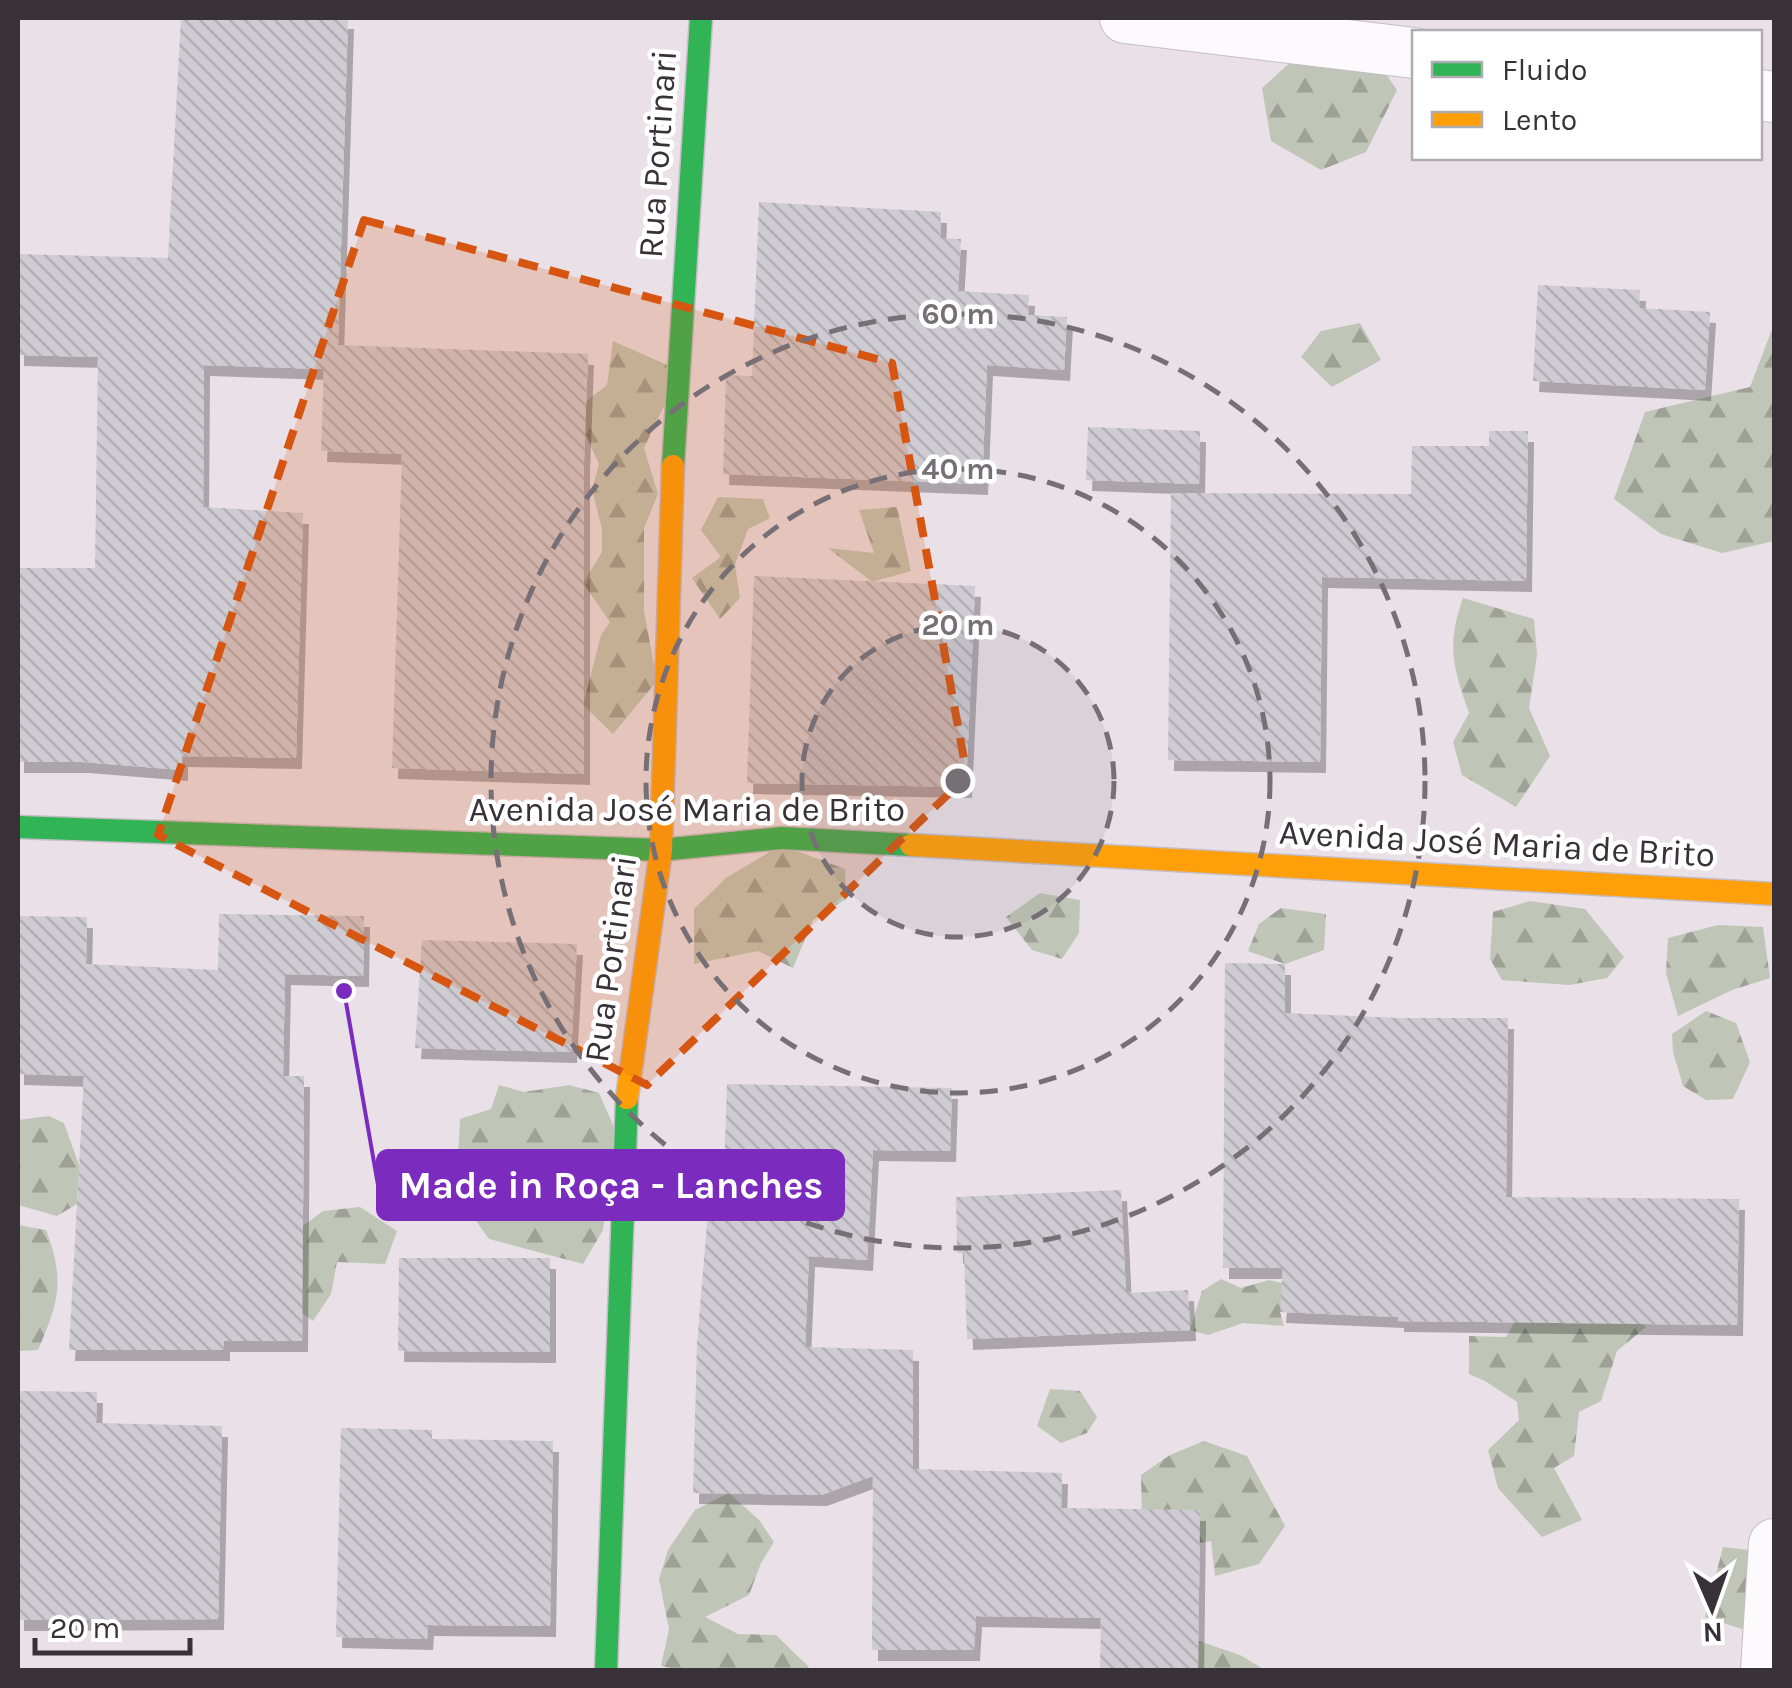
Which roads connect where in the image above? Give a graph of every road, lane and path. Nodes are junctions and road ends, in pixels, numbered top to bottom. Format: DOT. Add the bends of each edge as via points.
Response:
graph roads {
  1 [pos="701,18"];
  2 [pos="1125,18"];
  3 [pos="1412,53"];
  4 [pos="18,827"];
  5 [pos="662,850"];
  6 [pos="1774,894"];
  7 [pos="1774,1544"];
  8 [pos="606,1670"];
  9 [pos="1766,1670"];
  1 -- 5 [label="main road, Rua Portinari" via="674,447"];
  2 -- 3 [label="street"];
  4 -- 5 [label="main road, Avenida José Maria de Brito"];
  5 -- 6 [label="main road, Avenida José Maria de Brito" via="782,838"];
  5 -- 8 [label="main road, Rua Portinari" via="624,1117"];
  7 -- 9 [label="street"];
}
